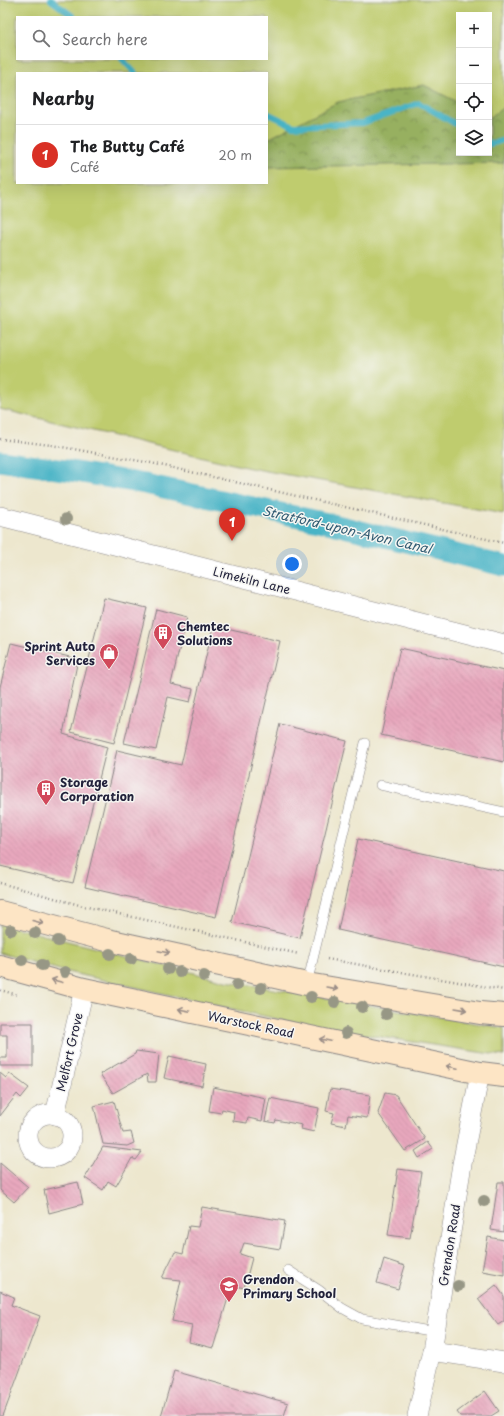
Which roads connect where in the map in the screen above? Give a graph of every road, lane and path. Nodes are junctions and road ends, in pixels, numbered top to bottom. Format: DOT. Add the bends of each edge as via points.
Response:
graph roads {
  1 [pos="0,439"];
  2 [pos="0,516"];
  3 [pos="504,543"];
  4 [pos="504,644"];
  5 [pos="365,743"];
  6 [pos="380,785"];
  7 [pos="504,812"];
  8 [pos="0,883"];
  9 [pos="0,912"];
  10 [pos="313,957"];
  11 [pos="0,966"];
  12 [pos="307,984"];
  13 [pos="84,989"];
  14 [pos="504,990"];
  15 [pos="504,1015"];
  16 [pos="480,1073"];
  17 [pos="504,1076"];
  18 [pos="54,1115"];
  19 [pos="288,1270"];
  20 [pos="435,1332"];
  21 [pos="432,1351"];
  22 [pos="504,1362"];
  23 [pos="417,1416"];
  1 -- 3 [label="path" via="51,445 151,463"];
  2 -- 4 [label="street, Limekiln Lane"];
  5 -- 10 [label="lane"];
  6 -- 7 [label="lane"];
  8 -- 10 [label="path" via="83,906"];
  9 -- 12 [label="street, one-way" via="107,940"];
  10 -- 12 [label="lane"];
  10 -- 14 [label="path"];
  13 -- 11 [label="street, Warstock Road, one-way"];
  12 -- 15 [label="street, one-way"];
  16 -- 13 [label="street, Warstock Road, one-way"];
  13 -- 18 [label="street, Melfort Grove"];
  16 -- 17 [label="street, Warstock Road"];
  16 -- 20 [label="street, Grendon Road" via="462,1164"];
  19 -- 20 [label="lane" via="362,1319"];
  20 -- 21 [label="street, Grendon Road"];
  21 -- 22 [label="street"];
  21 -- 23 [label="street, Grendon Road"];
}
